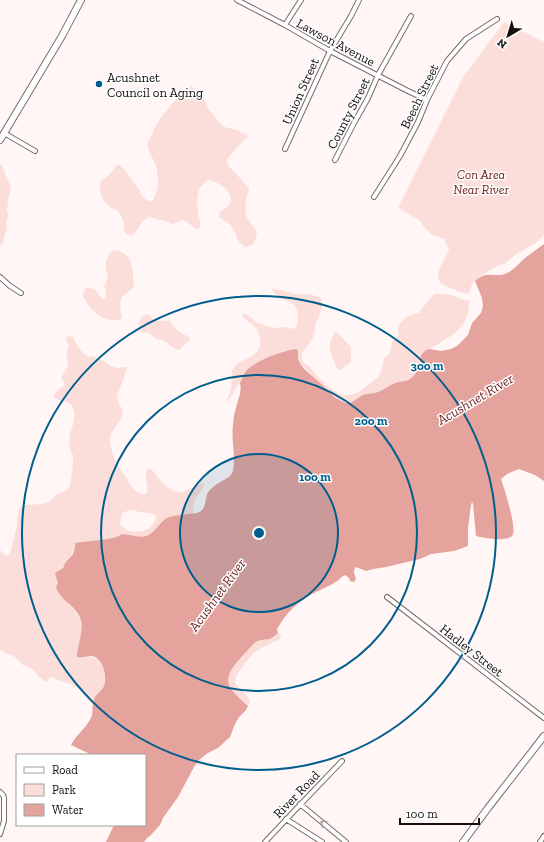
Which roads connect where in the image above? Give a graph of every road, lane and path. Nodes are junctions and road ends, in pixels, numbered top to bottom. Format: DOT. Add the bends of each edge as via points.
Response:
graph roads {
  1 [pos="81,0"];
  2 [pos="237,0"];
  3 [pos="250,0"];
  4 [pos="301,0"];
  5 [pos="359,0"];
  6 [pos="247,5"];
  7 [pos="411,16"];
  8 [pos="497,19"];
  9 [pos="285,25"];
  10 [pos="330,51"];
  11 [pos="378,75"];
  12 [pos="427,100"];
  13 [pos="4,133"];
  14 [pos="0,140"];
  15 [pos="285,148"];
  16 [pos="35,151"];
  17 [pos="335,160"];
  18 [pos="374,197"];
  19 [pos="0,277"];
  20 [pos="20,293"];
  21 [pos="387,597"];
  22 [pos="544,718"];
  23 [pos="544,736"];
  24 [pos="342,761"];
  25 [pos="1,793"];
  26 [pos="300,804"];
  27 [pos="286,819"];
  28 [pos="0,834"];
  29 [pos="544,836"];
  30 [pos="265,842"];
  31 [pos="322,842"];
  32 [pos="346,842"];
  33 [pos="463,842"];
  34 [pos="540,842"];
  1 -- 13 [label="main road"];
  2 -- 6 [label="street, Lawson Avenue"];
  3 -- 6 [label="street"];
  4 -- 9 [label="street"];
  5 -- 10 [label="street, Union Street"];
  6 -- 9 [label="street, Lawson Avenue"];
  7 -- 11 [label="street, County Street"];
  8 -- 12 [label="street, Beech Street" via="466,39 447,61"];
  9 -- 10 [label="street, Lawson Avenue"];
  10 -- 11 [label="street, Lawson Avenue"];
  10 -- 15 [label="street, Union Street"];
  11 -- 12 [label="street, Lawson Avenue"];
  11 -- 17 [label="street, County Street"];
  12 -- 18 [label="street, Beech Street" via="400,156"];
  13 -- 14 [label="main road"];
  13 -- 16 [label="street"];
  19 -- 20 [label="street"];
  21 -- 22 [label="street, Hadley Street"];
  23 -- 33 [label="main road"];
  24 -- 26 [label="street, River Road"];
  25 -- 28 [label="street" via="4,799 4,821"];
  26 -- 27 [label="street, River Road"];
  32 -- 26 [label="street, one-way"];
  27 -- 30 [label="street, River Road"];
  27 -- 31 [label="street"];
  29 -- 34 [label="street"];
}
